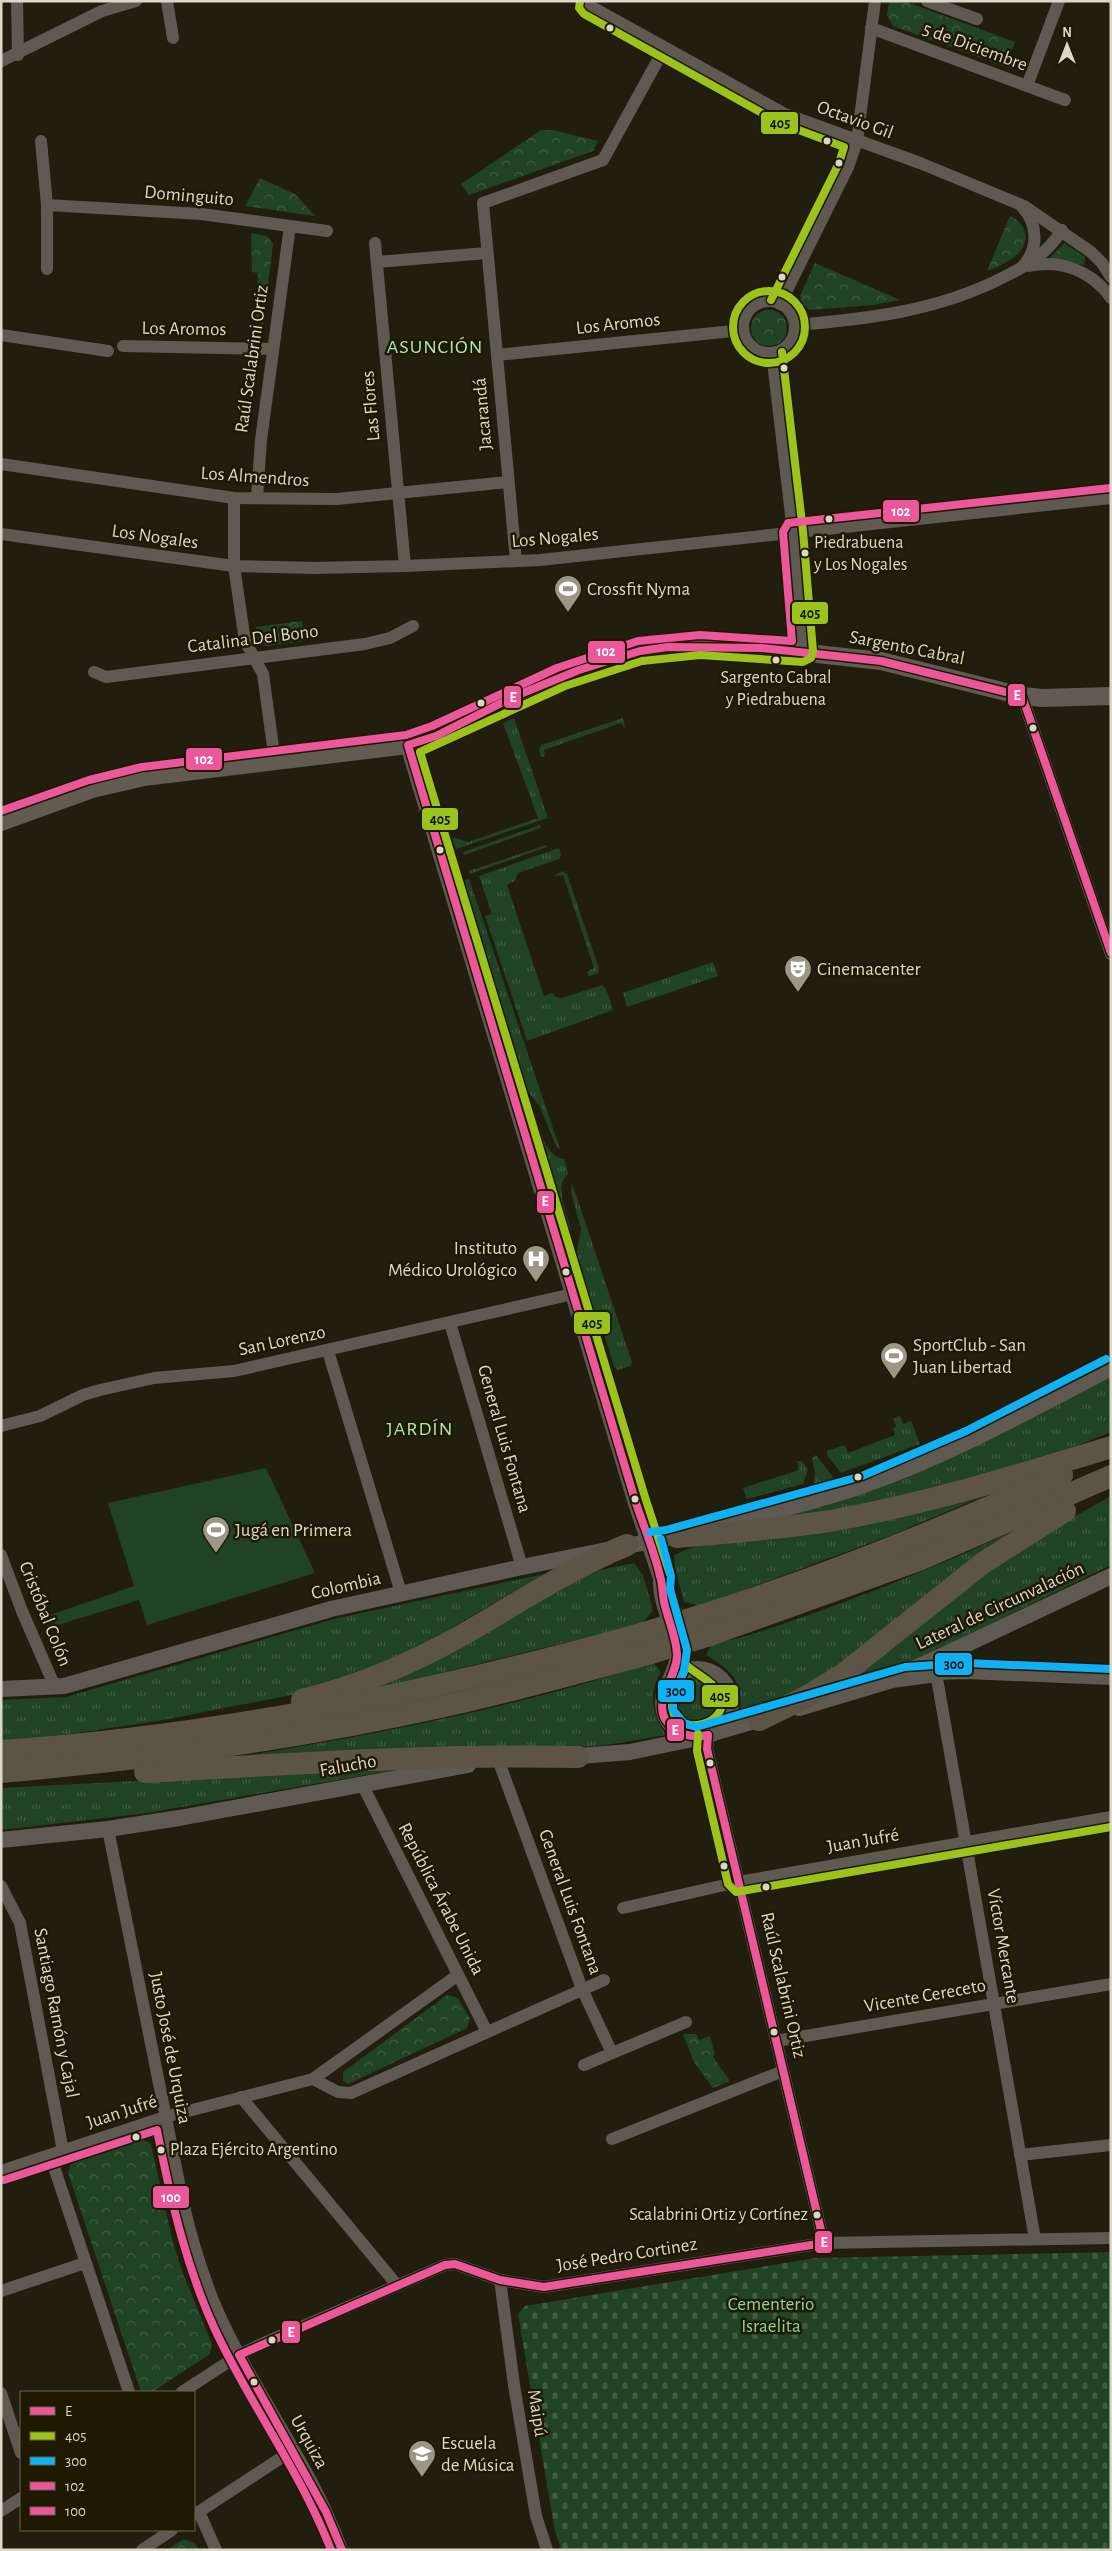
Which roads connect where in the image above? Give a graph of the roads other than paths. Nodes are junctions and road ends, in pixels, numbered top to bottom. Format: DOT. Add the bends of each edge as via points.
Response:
graph roads {
  1 [pos="17,1"];
  2 [pos="136,1"];
  3 [pos="167,1"];
  4 [pos="875,1"];
  5 [pos="927,1"];
  6 [pos="1059,1"];
  7 [pos="587,3"];
  8 [pos="977,19"];
  9 [pos="872,28"];
  10 [pos="173,38"];
  11 [pos="664,48"];
  12 [pos="18,55"];
  13 [pos="1,61"];
  14 [pos="1028,86"];
  15 [pos="1066,100"];
  16 [pos="41,141"];
  17 [pos="857,141"];
  18 [pos="1014,201"];
  19 [pos="47,205"];
  20 [pos="290,226"];
  21 [pos="1062,230"];
  22 [pos="327,231"];
  23 [pos="375,243"];
  24 [pos="487,253"];
  25 [pos="377,262"];
  26 [pos="47,269"];
  27 [pos="1020,269"];
  28 [pos="1111,277"];
  29 [pos="1111,298"];
  30 [pos="780,304"];
  31 [pos="795,325"];
  32 [pos="743,330"];
  33 [pos="1,335"];
  34 [pos="123,346"];
  35 [pos="273,349"];
  36 [pos="108,350"];
  37 [pos="772,353"];
  38 [pos="497,355"];
  39 [pos="1,464"];
  40 [pos="508,482"];
  41 [pos="398,493"];
  42 [pos="234,498"];
  43 [pos="257,498"];
  44 [pos="1111,498"];
  45 [pos="793,532"];
  46 [pos="1,534"];
  47 [pos="516,561"];
  48 [pos="234,566"];
  49 [pos="405,566"];
  50 [pos="413,626"];
  51 [pos="803,652"];
  52 [pos="255,657"];
  53 [pos="94,672"];
  54 [pos="1022,696"];
  55 [pos="1111,696"];
  56 [pos="408,745"];
  57 [pos="275,761"];
  58 [pos="1,822"];
  59 [pos="1111,954"];
  60 [pos="573,1294"];
  61 [pos="450,1322"];
  62 [pos="328,1351"];
  63 [pos="1111,1368"];
  64 [pos="1,1426"];
  65 [pos="1111,1447"];
  66 [pos="1111,1452"];
  67 [pos="1111,1476"];
  68 [pos="1111,1484"];
  69 [pos="677,1537"];
  70 [pos="651,1542"];
  71 [pos="627,1545"];
  72 [pos="1,1555"];
  73 [pos="522,1567"];
  74 [pos="1111,1576"];
  75 [pos="661,1578"];
  76 [pos="401,1593"];
  77 [pos="706,1625"];
  78 [pos="648,1643"];
  79 [pos="935,1667"];
  80 [pos="706,1670"];
  81 [pos="1111,1679"];
  82 [pos="670,1680"];
  83 [pos="55,1688"];
  84 [pos="1,1689"];
  85 [pos="759,1720"];
  86 [pos="192,1730"];
  87 [pos="708,1735"];
  88 [pos="1,1751"];
  89 [pos="578,1757"];
  90 [pos="499,1762"];
  91 [pos="1,1772"];
  92 [pos="1,1777"];
  93 [pos="362,1784"];
  94 [pos="1111,1817"];
  95 [pos="108,1829"];
  96 [pos="1,1840"];
  97 [pos="966,1842"];
  98 [pos="738,1882"];
  99 [pos="1,1886"];
  100 [pos="623,1908"];
  101 [pos="458,1975"];
  102 [pos="604,1980"];
  103 [pos="1111,1984"];
  104 [pos="582,1989"];
  105 [pos="994,2003"];
  106 [pos="686,2022"];
  107 [pos="487,2032"];
  108 [pos="776,2040"];
  109 [pos="612,2053"];
  110 [pos="584,2064"];
  111 [pos="783,2071"];
  112 [pos="314,2079"];
  113 [pos="241,2096"];
  114 [pos="165,2117"];
  115 [pos="612,2139"];
  116 [pos="1111,2145"];
  117 [pos="63,2151"];
  118 [pos="50,2155"];
  119 [pos="1020,2155"];
  120 [pos="1,2171"];
  121 [pos="1111,2238"];
  122 [pos="1035,2239"];
  123 [pos="824,2243"];
  124 [pos="85,2262"];
  125 [pos="500,2280"];
  126 [pos="397,2285"];
  127 [pos="1,2291"];
  128 [pos="239,2355"];
  129 [pos="129,2391"];
  130 [pos="184,2391"];
  131 [pos="1,2393"];
  132 [pos="20,2450"];
  133 [pos="293,2450"];
  134 [pos="20,2499"];
  135 [pos="1,2511"];
  136 [pos="196,2514"];
  137 [pos="170,2531"];
  138 [pos="142,2550"];
  139 [pos="216,2550"];
  140 [pos="342,2550"];
  141 [pos="547,2550"];
  1 -- 12 [label="street"];
  2 -- 12 [label="street" via="102,11"];
  3 -- 10 [label="street"];
  4 -- 9 [label="street"];
  5 -- 8 [label="street"];
  6 -- 14 [label="street"];
  7 -- 11 [label="street, Octavio Gil"];
  9 -- 14 [label="street, 5 de Diciembre"];
  9 -- 17 [label="street"];
  11 -- 17 [label="street, Octavio Gil" via="784,114"];
  11 -- 24 [label="street, Jacarandá" via="603,160 483,203"];
  12 -- 13 [label="street"];
  14 -- 15 [label="street, 5 de Diciembre"];
  16 -- 19 [label="street"];
  17 -- 18 [label="street, Octavio Gil"];
  17 -- 30 [label="street" via="848,166"];
  18 -- 21 [label="street, Octavio Gil"];
  18 -- 27 [label="street" via="1030,217 1035,235 1031,256"];
  19 -- 20 [label="street, Dominguito" via="201,214"];
  19 -- 26 [label="street"];
  20 -- 22 [label="street, Dominguito"];
  20 -- 35 [label="street, Raúl Scalabrini Ortiz"];
  21 -- 27 [label="street" via="1045,252"];
  21 -- 28 [label="street, Octavio Gil" via="1098,258"];
  23 -- 25 [label="street, Las Flores"];
  24 -- 25 [label="street"];
  24 -- 38 [label="street, Jacarandá"];
  25 -- 41 [label="street, Las Flores"];
  27 -- 29 [label="street" via="1041,264 1068,266 1091,278"];
  27 -- 31 [label="street" via="959,297 922,308 867,319"];
  30 -- 31 [label="street" via="790,311"];
  30 -- 32 [label="street" via="764,302 751,308"];
  31 -- 37 [label="street" via="789,344"];
  32 -- 37 [label="street" via="751,346 763,353"];
  32 -- 38 [label="street, Los Aromos"];
  33 -- 36 [label="street"];
  34 -- 35 [label="street, Los Aromos"];
  35 -- 43 [label="street, Raúl Scalabrini Ortiz"];
  37 -- 45 [label="street"];
  38 -- 40 [label="street, Jacarandá"];
  39 -- 42 [label="street, Los Almendros"];
  40 -- 41 [label="street, Los Almendros"];
  40 -- 47 [label="street, Jacarandá"];
  41 -- 43 [label="street, Los Almendros" via="336,499"];
  41 -- 49 [label="street, Las Flores"];
  42 -- 43 [label="street, Los Almendros"];
  42 -- 48 [label="street"];
  44 -- 45 [label="street, Los Nogales"];
  45 -- 47 [label="street, Los Nogales"];
  45 -- 51 [label="street"];
  46 -- 48 [label="street, Los Nogales"];
  47 -- 49 [label="street, Los Nogales"];
  48 -- 49 [label="street, Los Nogales"];
  48 -- 52 [label="street" via="245,641"];
  50 -- 52 [label="street, Catalina Del Bono" via="390,638 365,644"];
  51 -- 54 [label="main road, Sargento Cabral" via="881,661"];
  51 -- 56 [label="main road, Sargento Cabral" via="717,647 668,647 640,651 579,670 436,736"];
  52 -- 53 [label="street, Catalina Del Bono" via="106,677"];
  52 -- 57 [label="street" via="263,674"];
  54 -- 55 [label="main road, Sargento Cabral"];
  54 -- 59 [label="street"];
  56 -- 57 [label="main road, Sargento Cabral"];
  56 -- 60 [label="street"];
  57 -- 58 [label="main road, Sargento Cabral" via="119,782"];
  60 -- 61 [label="street, San Lorenzo"];
  60 -- 70 [label="street" via="635,1500"];
  61 -- 62 [label="street, San Lorenzo"];
  61 -- 73 [label="street, General Luis Fontana"];
  62 -- 64 [label="street, San Lorenzo" via="234,1371 163,1377 100,1390 40,1416"];
  62 -- 76 [label="street"];
  63 -- 69 [label="street" via="970,1440 865,1485"];
  65 -- 69 [label="highway" via="1021,1475 873,1512 806,1524"];
  66 -- 77 [label="highway" via="907,1542 778,1590"];
  67 -- 77 [label="highway" via="919,1560"];
  68 -- 85 [label="highway" via="983,1563 842,1675"];
  69 -- 70 [label="street"];
  70 -- 71 [label="street, Colombia"];
  70 -- 75 [label="street"];
  71 -- 73 [label="street, Colombia"];
  71 -- 86 [label="highway" via="563,1575 462,1635 390,1670 321,1695"];
  72 -- 83 [label="street, Cristóbal Colón"];
  73 -- 76 [label="street, Colombia"];
  74 -- 79 [label="street, Lateral de Circunvalación"];
  75 -- 80 [label="street" via="668,1588 687,1648"];
  75 -- 82 [label="street" via="660,1590 677,1651 677,1662"];
  76 -- 83 [label="street, Colombia" via="331,1609"];
  77 -- 78 [label="highway, bridge"];
  78 -- 86 [label="highway" via="552,1658 337,1707"];
  78 -- 91 [label="highway" via="476,1699 316,1732 130,1760"];
  79 -- 81 [label="street, Falucho" via="966,1673"];
  79 -- 85 [label="street, Falucho"];
  79 -- 97 [label="street, Víctor Mercante"];
  80 -- 82 [label="street" via="687,1670"];
  80 -- 87 [label="street" via="723,1681 731,1699 727,1719"];
  82 -- 87 [label="street" via="662,1704 666,1720 687,1736"];
  83 -- 84 [label="street"];
  85 -- 87 [label="street, Falucho"];
  86 -- 88 [label="highway"];
  87 -- 89 [label="street, Falucho" via="630,1752"];
  87 -- 98 [label="street, Raúl Scalabrini Ortiz" via="707,1749"];
  89 -- 90 [label="street, Falucho"];
  89 -- 92 [label="highway" via="402,1758"];
  90 -- 93 [label="street, Falucho"];
  90 -- 104 [label="street, General Luis Fontana"];
  93 -- 95 [label="street, Falucho"];
  93 -- 101 [label="street, República Árabe Unida"];
  94 -- 97 [label="street, Juan Jufré"];
  95 -- 96 [label="street, Falucho"];
  95 -- 114 [label="street, Justo José de Urquiza"];
  97 -- 98 [label="street, Juan Jufré"];
  97 -- 105 [label="street, Víctor Mercante"];
  98 -- 100 [label="street, Juan Jufré"];
  98 -- 108 [label="street, Raúl Scalabrini Ortiz"];
  99 -- 117 [label="street, Santiago Ramón y Cajal" via="20,1923"];
  101 -- 107 [label="street, República Árabe Unida"];
  101 -- 112 [label="street, Juan Jufré"];
  102 -- 104 [label="street"];
  103 -- 105 [label="street, Vicente Cereceto"];
  104 -- 107 [label="street"];
  104 -- 109 [label="street, General Luis Fontana"];
  105 -- 108 [label="street, Vicente Cereceto"];
  105 -- 119 [label="street, Víctor Mercante"];
  106 -- 109 [label="street"];
  107 -- 112 [label="street" via="351,2093 338,2092"];
  108 -- 111 [label="street, Raúl Scalabrini Ortiz"];
  109 -- 110 [label="street"];
  111 -- 115 [label="street"];
  111 -- 123 [label="street, Raúl Scalabrini Ortiz"];
  112 -- 113 [label="street, Juan Jufré"];
  113 -- 114 [label="street, Juan Jufré"];
  113 -- 126 [label="street"];
  114 -- 117 [label="street, Juan Jufré"];
  114 -- 128 [label="street, Justo José de Urquiza" via="199,2264"];
  116 -- 119 [label="street"];
  117 -- 118 [label="street, Juan Jufré"];
  118 -- 120 [label="street, Juan Jufré"];
  118 -- 124 [label="street"];
  119 -- 122 [label="street, Víctor Mercante"];
  121 -- 122 [label="street, José Pedro Cortinez"];
  122 -- 123 [label="street, José Pedro Cortinez"];
  123 -- 125 [label="street, José Pedro Cortinez" via="544,2287"];
  124 -- 127 [label="street"];
  124 -- 129 [label="street"];
  125 -- 126 [label="street, José Pedro Cortinez" via="455,2264"];
  125 -- 141 [label="street, Maipú" via="536,2516"];
  126 -- 128 [label="street, José Pedro Cortinez"];
  128 -- 130 [label="street, José Pedro Cortinez"];
  128 -- 133 [label="street, Urquiza"];
  131 -- 132 [label="street"];
  133 -- 136 [label="street"];
  133 -- 140 [label="street, Urquiza"];
  134 -- 135 [label="street"];
  136 -- 139 [label="street"];
  137 -- 138 [label="street"];
}
